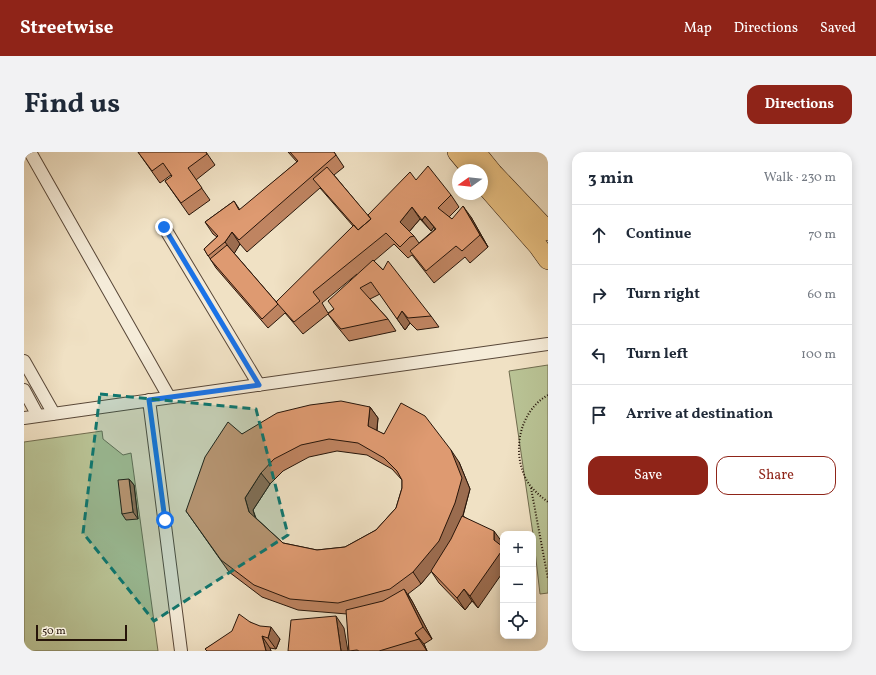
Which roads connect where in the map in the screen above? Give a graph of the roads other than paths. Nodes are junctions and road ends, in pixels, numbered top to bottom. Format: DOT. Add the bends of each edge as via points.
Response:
graph roads {
  1 [pos="30,152"];
  2 [pos="457,152"];
  3 [pos="476,152"];
  4 [pos="467,164"];
  5 [pos="488,189"];
  6 [pos="164,227"];
  7 [pos="548,231"];
  8 [pos="548,260"];
  9 [pos="548,344"];
  10 [pos="24,361"];
  11 [pos="259,385"];
  12 [pos="24,390"];
  13 [pos="169,397"];
  14 [pos="149,400"];
  15 [pos="54,414"];
  16 [pos="38,416"];
  17 [pos="24,418"];
  18 [pos="181,651"];
  1 -- 13 [label="street"];
  2 -- 4 [label="main road"];
  3 -- 7 [label="main road"];
  5 -- 8 [label="main road"];
  6 -- 11 [label="street"];
  9 -- 11 [label="street"];
  10 -- 15 [label="street"];
  11 -- 13 [label="street"];
  12 -- 16 [label="street"];
  13 -- 14 [label="street"];
  14 -- 15 [label="street"];
  14 -- 18 [label="street"];
  15 -- 16 [label="street"];
  16 -- 17 [label="street"];
}
